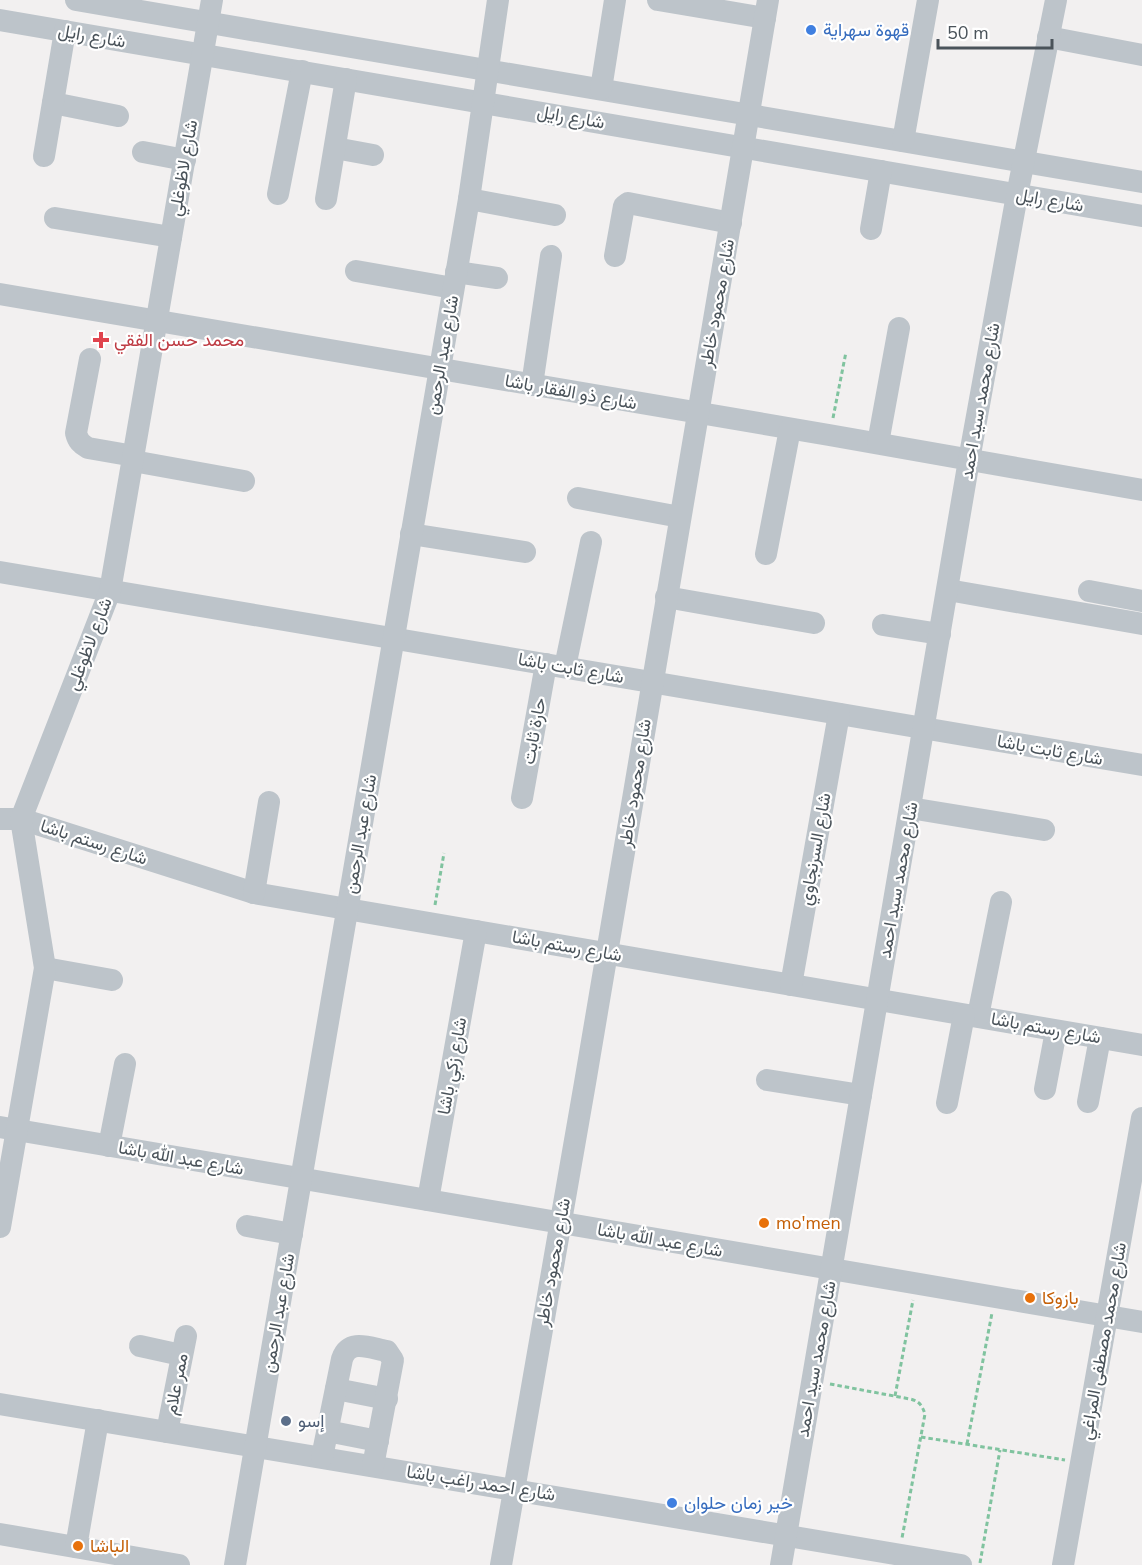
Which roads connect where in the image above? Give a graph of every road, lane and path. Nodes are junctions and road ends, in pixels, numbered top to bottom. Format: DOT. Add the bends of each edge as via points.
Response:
graph roads {
  1 [pos="76,0"];
  2 [pos="212,0"];
  3 [pos="498,0"];
  4 [pos="615,0"];
  5 [pos="658,0"];
  6 [pos="928,0"];
  7 [pos="1056,0"];
  8 [pos="104,2"];
  9 [pos="767,9"];
  10 [pos="0,20"];
  11 [pos="208,23"];
  12 [pos="65,31"];
  13 [pos="1048,37"];
  14 [pos="203,55"];
  15 [pos="1142,55"];
  16 [pos="478,68"];
  17 [pos="302,71"];
  18 [pos="346,79"];
  19 [pos="602,89"];
  20 [pos="461,99"];
  21 [pos="484,102"];
  22 [pos="53,103"];
  23 [pos="749,115"];
  24 [pos="118,116"];
  25 [pos="903,141"];
  26 [pos="743,147"];
  27 [pos="335,148"];
  28 [pos="143,152"];
  29 [pos="373,155"];
  30 [pos="44,156"];
  31 [pos="185,160"];
  32 [pos="1024,162"];
  33 [pos="881,171"];
  34 [pos="1142,182"];
  35 [pos="278,194"];
  36 [pos="1017,195"];
  37 [pos="326,199"];
  38 [pos="469,199"];
  39 [pos="555,215"];
  40 [pos="1142,216"];
  41 [pos="55,218"];
  42 [pos="731,223"];
  43 [pos="871,229"];
  44 [pos="171,237"];
  45 [pos="551,256"];
  46 [pos="615,256"];
  47 [pos="356,271"];
  48 [pos="497,278"];
  49 [pos="455,280"];
  50 [pos="0,294"];
  51 [pos="157,322"];
  52 [pos="899,328"];
  53 [pos="846,352"];
  54 [pos="90,359"];
  55 [pos="439,370"];
  56 [pos="532,385"];
  57 [pos="698,413"];
  58 [pos="790,429"];
  59 [pos="830,435"];
  60 [pos="878,443"];
  61 [pos="133,458"];
  62 [pos="969,460"];
  63 [pos="244,481"];
  64 [pos="1142,490"];
  65 [pos="578,498"];
  66 [pos="680,517"];
  67 [pos="411,534"];
  68 [pos="591,542"];
  69 [pos="525,552"];
  70 [pos="766,554"];
  71 [pos="0,572"];
  72 [pos="948,590"];
  73 [pos="110,591"];
  74 [pos="1089,591"];
  75 [pos="666,597"];
  76 [pos="1142,601"];
  77 [pos="814,623"];
  78 [pos="1142,624"];
  79 [pos="883,626"];
  80 [pos="940,634"];
  81 [pos="393,638"];
  82 [pos="555,665"];
  83 [pos="652,682"];
  84 [pos="839,714"];
  85 [pos="923,728"];
  86 [pos="1142,765"];
  87 [pos="522,798"];
  88 [pos="269,802"];
  89 [pos="910,808"];
  90 [pos="11,819"];
  91 [pos="1044,830"];
  92 [pos="444,854"];
  93 [pos="254,893"];
  94 [pos="1001,902"];
  95 [pos="347,909"];
  96 [pos="432,923"];
  97 [pos="476,931"];
  98 [pos="607,953"];
  99 [pos="45,968"];
  100 [pos="112,980"];
  101 [pos="791,985"];
  102 [pos="877,1000"];
  103 [pos="971,1016"];
  104 [pos="1056,1031"];
  105 [pos="1100,1038"];
  106 [pos="1142,1045"];
  107 [pos="125,1064"];
  108 [pos="767,1080"];
  109 [pos="1045,1089"];
  110 [pos="861,1095"];
  111 [pos="1088,1102"];
  112 [pos="947,1103"];
  113 [pos="1142,1118"];
  114 [pos="8,1129"];
  115 [pos="109,1146"];
  116 [pos="1138,1163"];
  117 [pos="301,1179"];
  118 [pos="428,1200"];
  119 [pos="560,1223"];
  120 [pos="247,1226"];
  121 [pos="0,1227"];
  122 [pos="292,1234"];
  123 [pos="831,1269"];
  124 [pos="917,1283"];
  125 [pos="995,1296"];
  126 [pos="1107,1316"];
  127 [pos="1142,1322"];
  128 [pos="140,1346"];
  129 [pos="812,1381"];
  130 [pos="336,1389"];
  131 [pos="895,1396"];
  132 [pos="387,1399"];
  133 [pos="0,1404"];
  134 [pos="98,1420"];
  135 [pos="327,1431"];
  136 [pos="167,1432"];
  137 [pos="921,1437"];
  138 [pos="378,1441"];
  139 [pos="967,1444"];
  140 [pos="255,1447"];
  141 [pos="1000,1450"];
  142 [pos="322,1457"];
  143 [pos="1081,1463"];
  144 [pos="373,1466"];
  145 [pos="514,1489"];
  146 [pos="0,1534"];
  147 [pos="786,1535"];
  148 [pos="76,1547"];
  149 [pos="899,1554"];
  150 [pos="179,1565"];
  151 [pos="235,1565"];
  152 [pos="501,1565"];
  153 [pos="781,1565"];
  154 [pos="962,1565"];
  155 [pos="979,1565"];
  156 [pos="1063,1565"];
  1 -- 8 [label="street, شارع رايل"];
  2 -- 11 [label="street, شارع لاظوغلي"];
  3 -- 16 [label="street"];
  4 -- 19 [label="street"];
  5 -- 9 [label="street"];
  6 -- 25 [label="street"];
  7 -- 13 [label="street, شارع محمد سيد احمد"];
  8 -- 11 [label="street, شارع رايل"];
  9 -- 23 [label="street, شارع محمود خاطر"];
  10 -- 12 [label="street, شارع رايل"];
  11 -- 14 [label="street, شارع لاظوغلي"];
  11 -- 16 [label="street, شارع رايل"];
  12 -- 14 [label="street, شارع رايل"];
  12 -- 22 [label="street"];
  13 -- 15 [label="street"];
  13 -- 32 [label="street, شارع محمد سيد احمد"];
  14 -- 17 [label="street, شارع رايل"];
  14 -- 31 [label="street, شارع لاظوغلي"];
  16 -- 19 [label="street, شارع رايل"];
  16 -- 20 [label="street"];
  16 -- 21 [label="street, شارع عبد الرحمن"];
  17 -- 18 [label="street, شارع رايل"];
  17 -- 35 [label="street"];
  18 -- 20 [label="street, شارع رايل"];
  18 -- 27 [label="street"];
  19 -- 23 [label="street, شارع رايل"];
  20 -- 21 [label="street, شارع رايل"];
  21 -- 26 [label="street, شارع رايل"];
  21 -- 38 [label="street, شارع عبد الرحمن"];
  22 -- 24 [label="street"];
  22 -- 30 [label="street"];
  23 -- 25 [label="street, شارع رايل"];
  23 -- 26 [label="street, شارع محمود خاطر"];
  25 -- 32 [label="street, شارع رايل"];
  26 -- 33 [label="street, شارع رايل"];
  26 -- 42 [label="street, شارع محمود خاطر"];
  27 -- 29 [label="street"];
  27 -- 37 [label="street"];
  28 -- 31 [label="street"];
  31 -- 44 [label="street, شارع لاظوغلي"];
  32 -- 34 [label="street, شارع رايل"];
  32 -- 36 [label="street, شارع محمد سيد احمد"];
  33 -- 36 [label="street, شارع رايل"];
  33 -- 43 [label="street"];
  36 -- 40 [label="street, شارع رايل"];
  36 -- 62 [label="street, شارع محمد سيد احمد"];
  38 -- 39 [label="street"];
  38 -- 49 [label="street, شارع عبد الرحمن"];
  41 -- 44 [label="street"];
  42 -- 46 [label="street" via="628,203 624,206"];
  42 -- 57 [label="street, شارع محمود خاطر"];
  44 -- 51 [label="street, شارع لاظوغلي"];
  45 -- 56 [label="street"];
  47 -- 49 [label="street"];
  48 -- 49 [label="street"];
  49 -- 55 [label="street, شارع عبد الرحمن"];
  50 -- 51 [label="street, شارع ذو الفقار باشا"];
  51 -- 55 [label="street, شارع ذو الفقار باشا"];
  51 -- 61 [label="street, شارع لاظوغلي"];
  52 -- 60 [label="street"];
  53 -- 59 [label="path"];
  54 -- 61 [label="street" via="76,433 78,440 88,448"];
  55 -- 56 [label="street, شارع ذو الفقار باشا"];
  55 -- 67 [label="street, شارع عبد الرحمن"];
  56 -- 57 [label="street, شارع ذو الفقار باشا"];
  57 -- 58 [label="street, شارع ذو الفقار باشا"];
  57 -- 66 [label="street, شارع محمود خاطر"];
  58 -- 59 [label="street, شارع ذو الفقار باشا"];
  58 -- 70 [label="street"];
  59 -- 60 [label="street, شارع ذو الفقار باشا"];
  60 -- 62 [label="street, شارع ذو الفقار باشا"];
  61 -- 63 [label="street"];
  61 -- 73 [label="street, شارع لاظوغلي"];
  62 -- 64 [label="street, شارع ذو الفقار باشا"];
  62 -- 72 [label="street, شارع محمد سيد احمد"];
  65 -- 66 [label="street"];
  66 -- 75 [label="street, شارع محمود خاطر"];
  67 -- 69 [label="street"];
  67 -- 81 [label="street, شارع عبد الرحمن"];
  68 -- 82 [label="street, حارة ثابت"];
  71 -- 73 [label="street, شارع ثابت باشا"];
  72 -- 78 [label="street"];
  72 -- 80 [label="street, شارع محمد سيد احمد"];
  73 -- 81 [label="street, شارع ثابت باشا"];
  73 -- 90 [label="street, شارع لاظوغلي"];
  74 -- 76 [label="street"];
  75 -- 77 [label="street"];
  75 -- 83 [label="street, شارع محمود خاطر"];
  79 -- 80 [label="street"];
  80 -- 85 [label="street, شارع محمد سيد احمد"];
  81 -- 82 [label="street, شارع ثابت باشا"];
  81 -- 95 [label="street, شارع عبد الرحمن"];
  82 -- 83 [label="street, شارع ثابت باشا"];
  82 -- 87 [label="street, حارة ثابت"];
  83 -- 84 [label="street, شارع ثابت باشا"];
  83 -- 98 [label="street, شارع محمود خاطر"];
  84 -- 85 [label="street, شارع ثابت باشا"];
  84 -- 101 [label="street, شارع السرنجاوي"];
  85 -- 86 [label="street, شارع ثابت باشا"];
  85 -- 89 [label="street, شارع محمد سيد احمد"];
  88 -- 93 [label="street"];
  89 -- 91 [label="street"];
  89 -- 102 [label="street, شارع محمد سيد احمد"];
  90 -- 93 [label="street, شارع رستم باشا"];
  90 -- 99 [label="street"];
  92 -- 96 [label="path"];
  93 -- 95 [label="street, شارع رستم باشا"];
  94 -- 103 [label="street"];
  95 -- 96 [label="street, شارع رستم باشا"];
  95 -- 117 [label="street, شارع عبد الرحمن"];
  96 -- 97 [label="street, شارع رستم باشا"];
  97 -- 98 [label="street, شارع رستم باشا"];
  97 -- 118 [label="street, شارع زكي باشا"];
  98 -- 101 [label="street, شارع رستم باشا"];
  98 -- 119 [label="street, شارع محمود خاطر"];
  99 -- 100 [label="street"];
  99 -- 114 [label="street"];
  101 -- 102 [label="street, شارع رستم باشا"];
  102 -- 103 [label="street, شارع رستم باشا"];
  102 -- 110 [label="street, شارع محمد سيد احمد"];
  103 -- 104 [label="street, شارع رستم باشا"];
  103 -- 112 [label="street"];
  104 -- 105 [label="street, شارع رستم باشا"];
  104 -- 109 [label="street"];
  105 -- 106 [label="street, شارع رستم باشا"];
  105 -- 111 [label="street"];
  107 -- 115 [label="street"];
  108 -- 110 [label="street"];
  110 -- 123 [label="street, شارع محمد سيد احمد"];
  113 -- 116 [label="street, شارع محمد مصطفى المراغي"];
  114 -- 115 [label="street, شارع عبد الله باشا"];
  114 -- 121 [label="street"];
  115 -- 117 [label="street, شارع عبد الله باشا"];
  116 -- 126 [label="street, شارع محمد مصطفى المراغي"];
  117 -- 118 [label="street, شارع عبد الله باشا"];
  117 -- 122 [label="street, شارع عبد الرحمن"];
  118 -- 119 [label="street, شارع عبد الله باشا"];
  119 -- 123 [label="street, شارع عبد الله باشا"];
  119 -- 145 [label="street, شارع محمود خاطر"];
  120 -- 122 [label="street"];
  122 -- 140 [label="street, شارع عبد الرحمن"];
  123 -- 124 [label="street, شارع عبد الله باشا"];
  123 -- 129 [label="street, شارع محمد سيد احمد"];
  124 -- 125 [label="street, شارع عبد الله باشا"];
  124 -- 131 [label="path"];
  125 -- 126 [label="street, شارع عبد الله باشا"];
  125 -- 139 [label="path"];
  126 -- 127 [label="street, شارع عبد الله باشا"];
  126 -- 143 [label="street, شارع محمد مصطفى المراغي"];
  128 -- 136 [label="street, ممر علام" via="183,1346"];
  129 -- 131 [label="path"];
  129 -- 147 [label="street, شارع محمد سيد احمد"];
  130 -- 132 [label="street"];
  130 -- 132 [label="street" via="342,1359 349,1347 387,1351 393,1360"];
  130 -- 135 [label="street"];
  131 -- 137 [label="path" via="923,1406"];
  132 -- 138 [label="street"];
  133 -- 134 [label="street, شارع احمد راغب باشا"];
  134 -- 136 [label="street, شارع احمد راغب باشا"];
  134 -- 148 [label="street"];
  135 -- 138 [label="street"];
  135 -- 142 [label="street"];
  136 -- 140 [label="street, شارع احمد راغب باشا"];
  137 -- 139 [label="path"];
  137 -- 149 [label="path"];
  138 -- 144 [label="street"];
  139 -- 141 [label="path"];
  140 -- 142 [label="street, شارع احمد راغب باشا"];
  140 -- 151 [label="street, شارع عبد الرحمن"];
  141 -- 143 [label="path"];
  141 -- 155 [label="path"];
  142 -- 144 [label="street, شارع احمد راغب باشا"];
  143 -- 156 [label="street, شارع محمد مصطفى المراغي"];
  144 -- 145 [label="street, شارع احمد راغب باشا"];
  145 -- 147 [label="street, شارع احمد راغب باشا"];
  145 -- 152 [label="street, شارع محمود خاطر"];
  146 -- 148 [label="street"];
  147 -- 149 [label="street, شارع احمد راغب باشا"];
  147 -- 153 [label="street, شارع محمد سيد احمد"];
  148 -- 150 [label="street"];
  149 -- 154 [label="street, شارع احمد راغب باشا"];
}
